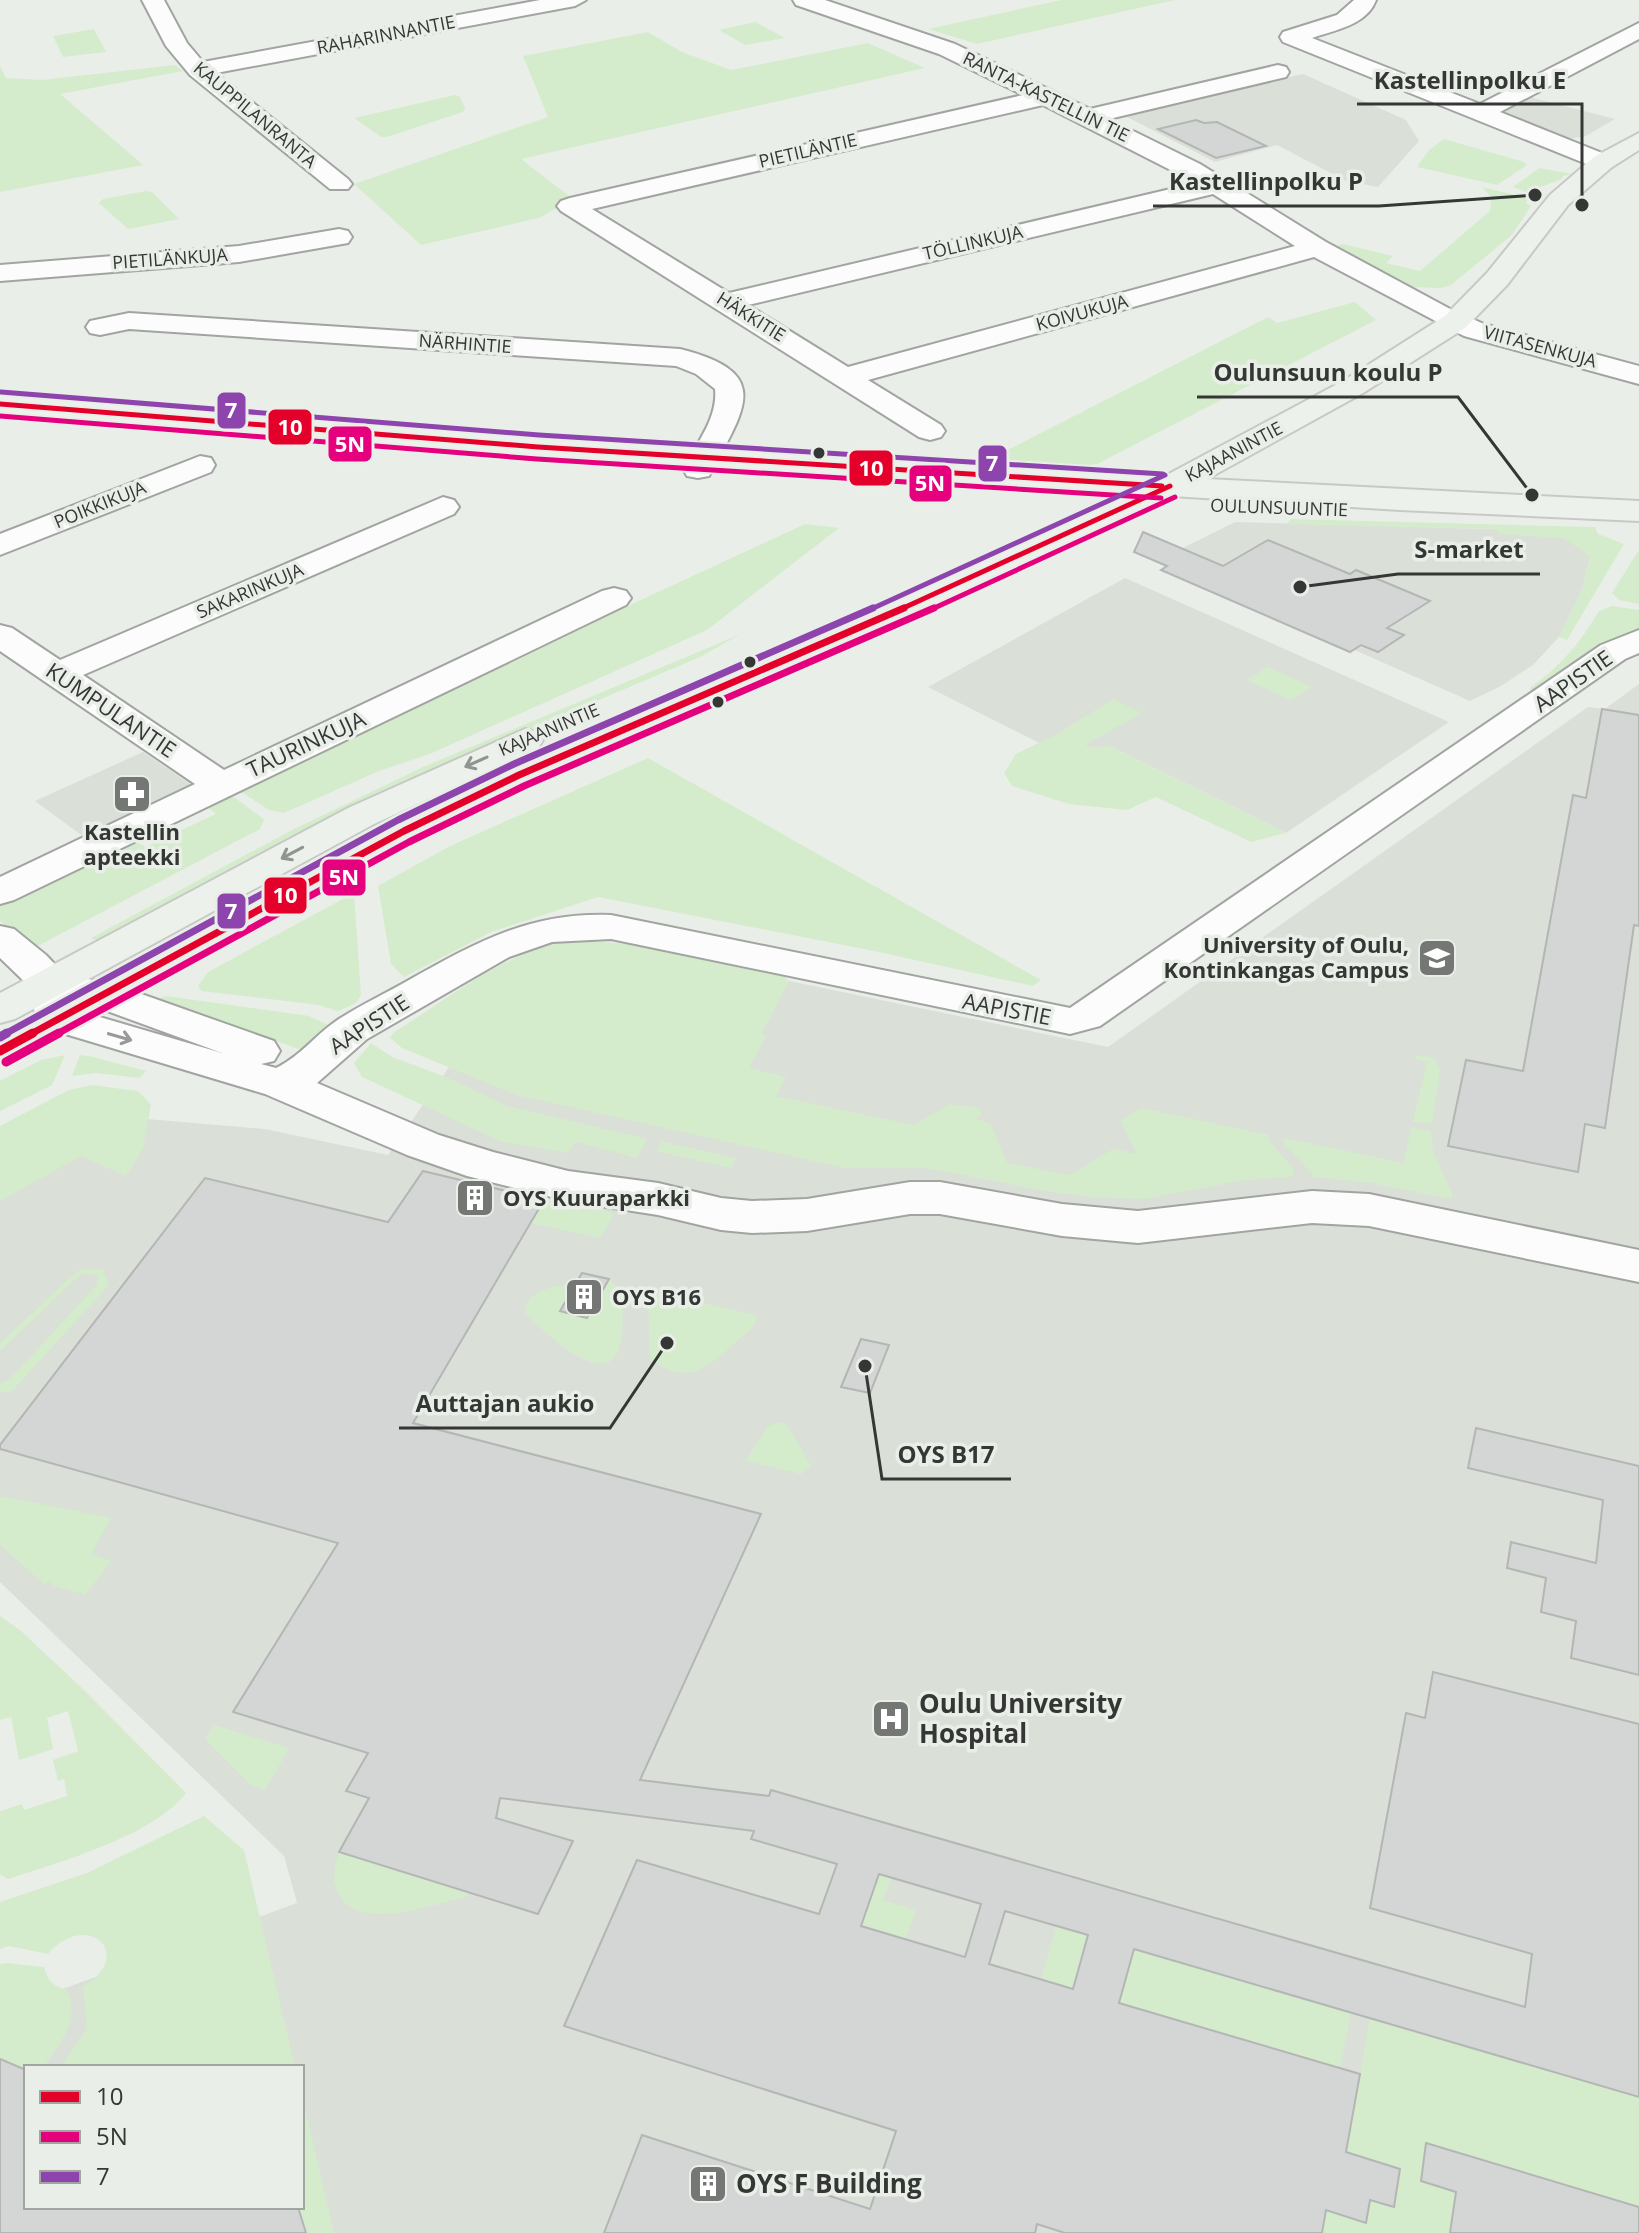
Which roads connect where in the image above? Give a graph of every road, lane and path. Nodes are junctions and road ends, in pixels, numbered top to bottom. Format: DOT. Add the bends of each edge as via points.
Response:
graph roads {
  1 [pos="153,0"];
  2 [pos="575,0"];
  3 [pos="804,0"];
  4 [pos="1365,0"];
  5 [pos="1639,30"];
  6 [pos="198,70"];
  7 [pos="1278,72"];
  8 [pos="1046,97"];
  9 [pos="1481,113"];
  10 [pos="1087,117"];
  11 [pos="1639,140"];
  12 [pos="1603,162"];
  13 [pos="339,184"];
  14 [pos="1218,185"];
  15 [pos="570,206"];
  16 [pos="339,237"];
  17 [pos="1317,248"];
  18 [pos="0,273"];
  19 [pos="727,302"];
  20 [pos="1443,316"];
  21 [pos="100,327"];
  22 [pos="1639,375"];
  23 [pos="848,376"];
  24 [pos="0,404"];
  25 [pos="930,431"];
  26 [pos="701,463"];
  27 [pos="200,465"];
  28 [pos="1170,486"];
  29 [pos="1114,494"];
  30 [pos="443,507"];
  31 [pos="1639,511"];
  32 [pos="1639,521"];
  33 [pos="0,545"];
  34 [pos="614,598"];
  35 [pos="0,635"];
  36 [pos="1639,640"];
  37 [pos="57,674"];
  38 [pos="221,785"];
  39 [pos="0,892"];
  40 [pos="0,938"];
  41 [pos="101,994"];
  42 [pos="53,1000"];
  43 [pos="0,1010"];
  44 [pos="0,1051"];
  45 [pos="295,1082"];
  46 [pos="1639,1266"];
  1 -- 6 [label="street, KAUPPILANRANTA" via="177,46"];
  2 -- 6 [label="street, RAHARINNANTIE"];
  3 -- 8 [label="street, RANTA-KASTELLIN TIE" via="947,49"];
  4 -- 9 [label="street" via="1345,20 1291,37"];
  5 -- 9 [label="street"];
  6 -- 13 [label="street, KAUPPILANRANTA"];
  7 -- 10 [label="street"];
  8 -- 10 [label="street, RANTA-KASTELLIN TIE"];
  8 -- 15 [label="street, PIETILÄNTIE"];
  9 -- 12 [label="street"];
  10 -- 14 [label="street, RANTA-KASTELLIN TIE"];
  11 -- 12 [label="main road, KAJAANINTIE"];
  12 -- 20 [label="main road, KAJAANINTIE" via="1559,200 1497,279"];
  14 -- 17 [label="street, RANTA-KASTELLIN TIE"];
  14 -- 19 [label="street, TÖLLINKUJA"];
  15 -- 19 [label="street, HÄKKITIE"];
  16 -- 18 [label="street, PIETILÄNKUJA" via="239,254"];
  17 -- 20 [label="street, RANTA-KASTELLIN TIE"];
  17 -- 23 [label="street, KOIVUKUJA"];
  19 -- 23 [label="street, HÄKKITIE"];
  20 -- 22 [label="street, VIITASENKUJA" via="1474,330"];
  20 -- 28 [label="main road, KAJAANINTIE" via="1353,387"];
  20 -- 29 [label="main road, KAJAANINTIE"];
  21 -- 26 [label="street, NÄRHINTIE" via="129,321 680,358 712,368 730,385 732,401"];
  23 -- 25 [label="street, HÄKKITIE"];
  24 -- 26 [label="main road, OULUNSUUNTIE"];
  26 -- 29 [label="main road, OULUNSUUNTIE"];
  27 -- 33 [label="street, POIKKIKUJA"];
  28 -- 29 [label="main road, KAJAANINTIE"];
  28 -- 31 [label="main road, OULUNSUUNTIE"];
  29 -- 32 [label="main road, OULUNSUUNTIE"];
  29 -- 41 [label="main road, KAJAANINTIE" via="979,576 519,775"];
  29 -- 42 [label="main road, KAJAANINTIE, one-way" via="420,787"];
  30 -- 37 [label="street, SAKARINKUJA"];
  34 -- 38 [label="street, TAURINKUJA"];
  35 -- 37 [label="street, KUMPULANTIE"];
  36 -- 45 [label="street, AAPISTIE" via="1613,652 1085,1017 1070,1021 1033,1014 611,927 563,926 495,948 352,1030"];
  37 -- 38 [label="street, KUMPULANTIE"];
  38 -- 39 [label="street, TAURINKUJA"];
  40 -- 42 [label="street" via="32,964"];
  41 -- 42 [label="main road, KAJAANINTIE"];
  41 -- 45 [label="street" via="210,1031"];
  42 -- 43 [label="main road, KAJAANINTIE"];
  42 -- 44 [label="main road, KAJAANINTIE"];
  42 -- 45 [label="street, one-way"];
  45 -- 46 [label="street" via="423,1145 483,1165 721,1214 807,1215 940,1198 1062,1220 1138,1227 1312,1207 1369,1210"];
}
